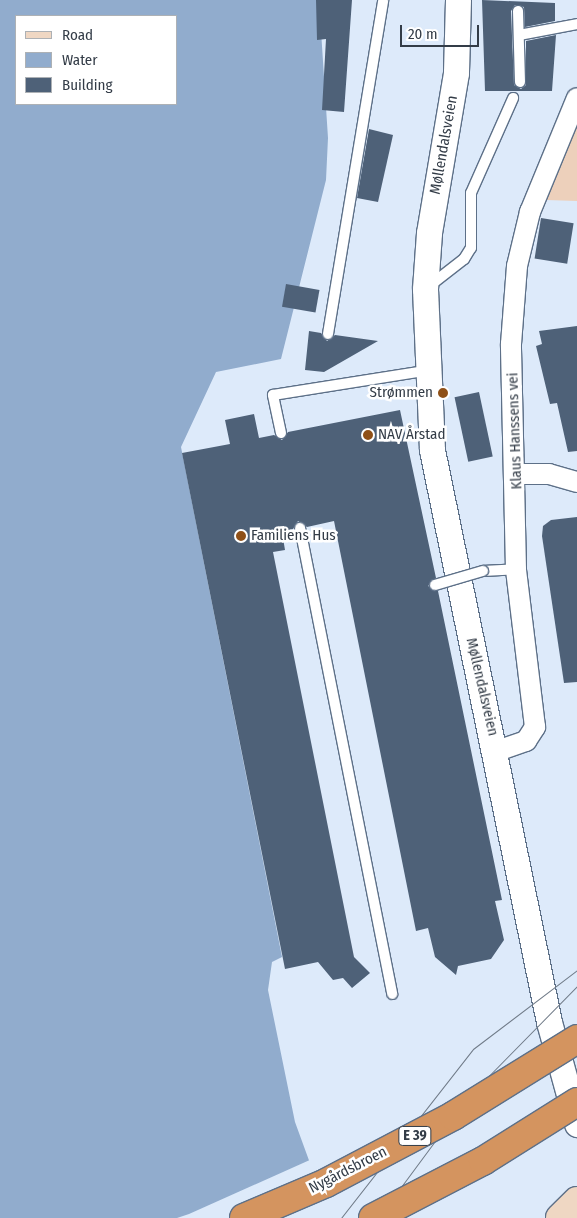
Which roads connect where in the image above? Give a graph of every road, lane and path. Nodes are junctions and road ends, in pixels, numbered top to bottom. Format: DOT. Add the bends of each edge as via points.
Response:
graph roads {
  1 [pos="383,0"];
  2 [pos="458,0"];
  3 [pos="518,11"];
  4 [pos="577,24"];
  5 [pos="519,35"];
  6 [pos="520,82"];
  7 [pos="513,98"];
  8 [pos="577,98"];
  9 [pos="425,289"];
  10 [pos="328,334"];
  11 [pos="425,372"];
  12 [pos="281,434"];
  13 [pos="517,474"];
  14 [pos="577,482"];
  15 [pos="300,528"];
  16 [pos="516,569"];
  17 [pos="435,585"];
  18 [pos="497,751"];
  19 [pos="392,994"];
  20 [pos="577,1039"];
  21 [pos="574,1091"];
  22 [pos="577,1124"];
  23 [pos="577,1201"];
  24 [pos="244,1218"];
  25 [pos="373,1218"];
  26 [pos="560,1218"];
  1 -- 10 [label="lane"];
  2 -- 9 [label="street, Møllendalsveien" via="456,73 429,233"];
  3 -- 5 [label="lane"];
  4 -- 5 [label="lane"];
  5 -- 6 [label="lane"];
  7 -- 9 [label="lane" via="471,193 472,248 464,259"];
  8 -- 13 [label="street, Klaus Hanssens vei" via="530,212 517,266 511,344"];
  9 -- 11 [label="street, Møllendalsveien"];
  11 -- 12 [label="lane" via="273,394"];
  11 -- 18 [label="street, Møllendalsveien" via="432,450 447,534"];
  13 -- 14 [label="street" via="550,474"];
  13 -- 16 [label="street, Klaus Hanssens vei"];
  15 -- 19 [label="lane"];
  16 -- 17 [label="lane, bridge" via="483,572"];
  16 -- 18 [label="street, Klaus Hanssens vei" via="535,726 526,741"];
  18 -- 21 [label="street, Møllendalsveien" via="549,1022"];
  20 -- 24 [label="highway, Nygårdsbroen / E 39, bridge" via="453,1116 326,1183"];
  21 -- 22 [label="street, Møllendalsveien"];
  21 -- 25 [label="highway, bridge" via="483,1161"];
  23 -- 26 [label="main road"];
}
